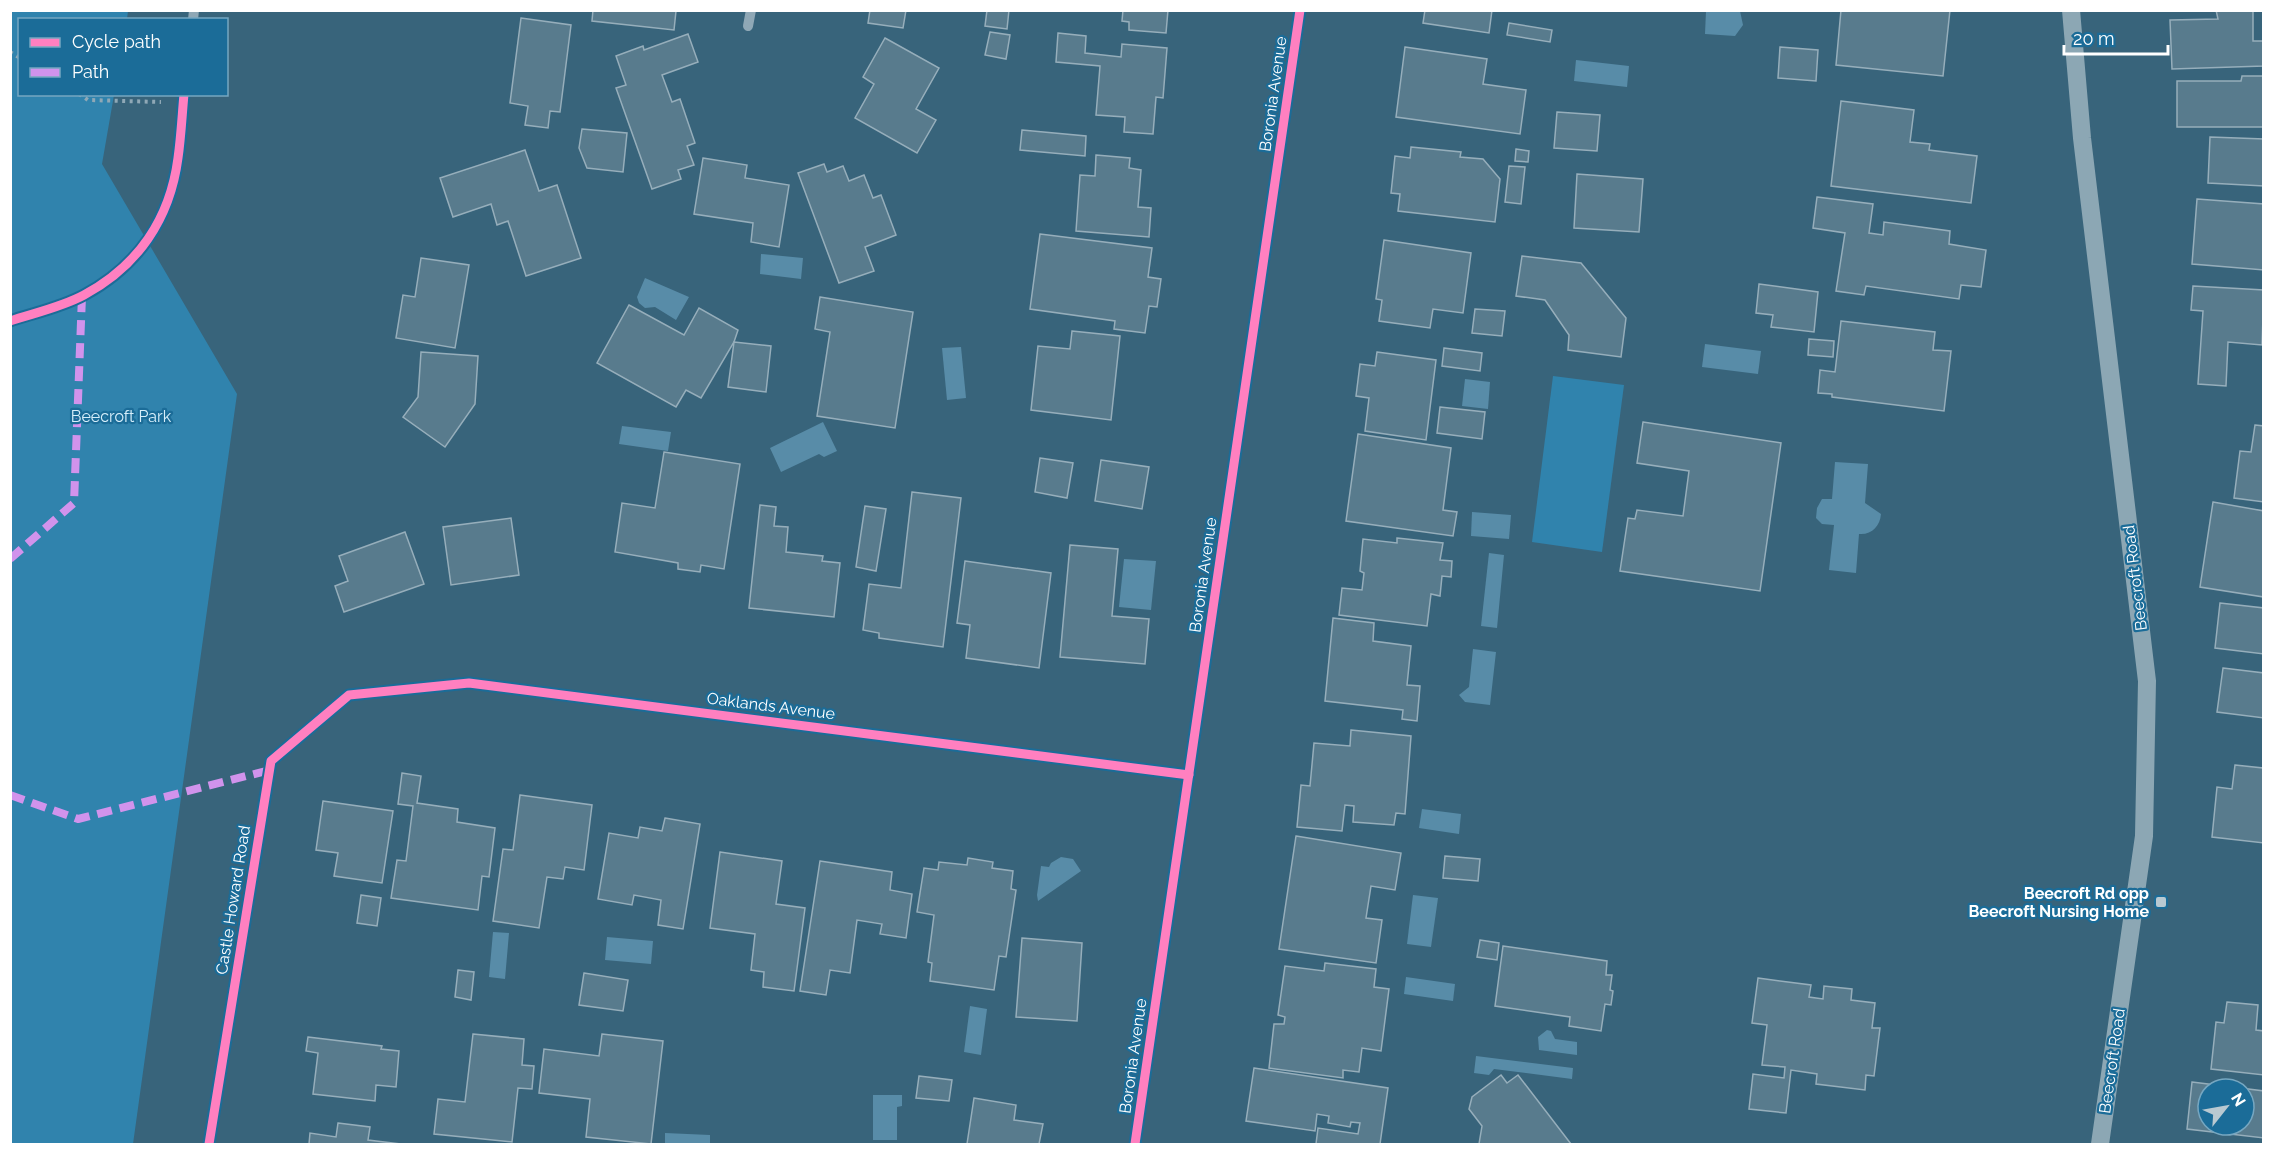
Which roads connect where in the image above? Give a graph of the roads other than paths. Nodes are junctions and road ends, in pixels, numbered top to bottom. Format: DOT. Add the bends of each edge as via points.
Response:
graph roads {
  1 [pos="751,10"];
  2 [pos="1300,10"];
  3 [pos="2071,10"];
  4 [pos="748,26"];
  5 [pos="184,99"];
  6 [pos="10,321"];
  7 [pos="349,695"];
  8 [pos="1189,775"];
  9 [pos="209,1144"];
  10 [pos="1135,1144"];
  11 [pos="2100,1144"];
  1 -- 4 [label="street"];
  2 -- 8 [label="street, Boronia Avenue"];
  3 -- 11 [label="main road, Beecroft Road" via="2082,138 2147,681 2144,836"];
  5 -- 6 [label="street" via="178,160 167,206 144,247 116,275 82,296"];
  7 -- 8 [label="street, Oaklands Avenue" via="469,683"];
  7 -- 9 [label="street, Castle Howard Road" via="271,761"];
  8 -- 10 [label="street, Boronia Avenue"];
}
